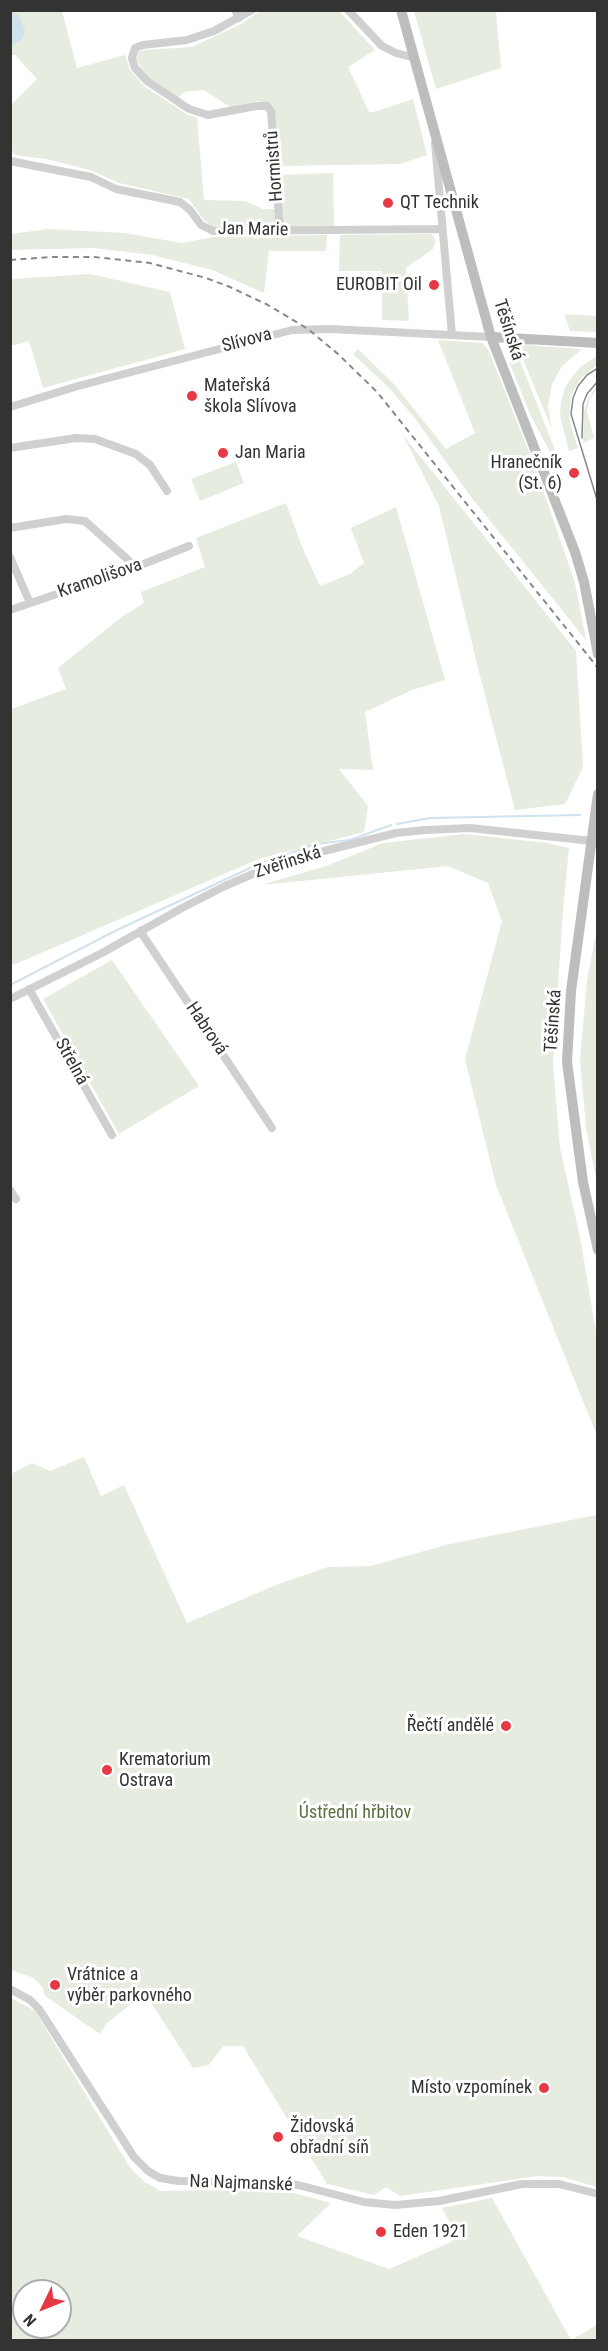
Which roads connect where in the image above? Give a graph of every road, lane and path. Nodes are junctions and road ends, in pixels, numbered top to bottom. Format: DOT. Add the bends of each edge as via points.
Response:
graph roads {
  1 [pos="235,10"];
  2 [pos="252,10"];
  3 [pos="348,10"];
  4 [pos="401,10"];
  5 [pos="239,18"];
  6 [pos="415,58"];
  7 [pos="434,130"];
  8 [pos="10,161"];
  9 [pos="441,229"];
  10 [pos="280,232"];
  11 [pos="452,335"];
  12 [pos="491,337"];
  13 [pos="597,344"];
  14 [pos="10,407"];
  15 [pos="10,448"];
  16 [pos="167,492"];
  17 [pos="10,528"];
  18 [pos="189,546"];
  19 [pos="10,557"];
  20 [pos="136,567"];
  21 [pos="30,603"];
  22 [pos="10,610"];
  23 [pos="597,654"];
  24 [pos="597,794"];
  25 [pos="592,840"];
  26 [pos="140,931"];
  27 [pos="29,989"];
  28 [pos="10,999"];
  29 [pos="272,1128"];
  30 [pos="112,1135"];
  31 [pos="10,1190"];
  32 [pos="16,1199"];
  33 [pos="597,1250"];
  34 [pos="10,1989"];
  35 [pos="597,2194"];
  1 -- 5 [label="street"];
  2 -- 5 [label="street, Hormistrů"];
  3 -- 6 [label="street" via="382,46"];
  4 -- 6 [label="main road, Těšínská"];
  5 -- 10 [label="street, Hormistrů" via="187,40 143,45 135,48 132,58 147,81 189,109 208,115 267,106 271,111"];
  6 -- 7 [label="main road, Těšínská"];
  7 -- 9 [label="street"];
  7 -- 12 [label="main road, Těšínská"];
  8 -- 10 [label="street, Jan Marie" via="91,177 116,189 180,202 201,225 213,231"];
  9 -- 10 [label="street, Jan Marie"];
  9 -- 11 [label="street"];
  11 -- 12 [label="street, Slívova"];
  11 -- 14 [label="street, Slívova" via="285,331"];
  12 -- 13 [label="main road"];
  12 -- 23 [label="main road, Těšínská" via="575,552"];
  15 -- 16 [label="street" via="95,439 136,454 150,465"];
  17 -- 20 [label="street" via="66,519 86,521"];
  18 -- 20 [label="street, Kramolišova"];
  19 -- 21 [label="street"];
  20 -- 21 [label="street, Kramolišova"];
  21 -- 22 [label="street, Kramolišova"];
  24 -- 25 [label="main road, Těšínská"];
  25 -- 26 [label="street, Zvěřinská" via="470,828 396,833 269,867"];
  25 -- 33 [label="main road, Těšínská" via="567,1062 583,1182"];
  26 -- 27 [label="street, Zvěřinská"];
  26 -- 29 [label="street, Habrová"];
  27 -- 28 [label="street, Zvěřinská"];
  27 -- 30 [label="street, Střelná"];
  31 -- 32 [label="street"];
  34 -- 35 [label="street, Na Najmanské" via="39,2009 134,2157 160,2178 274,2182 395,2205 439,2201 522,2184 559,2184"];
}
